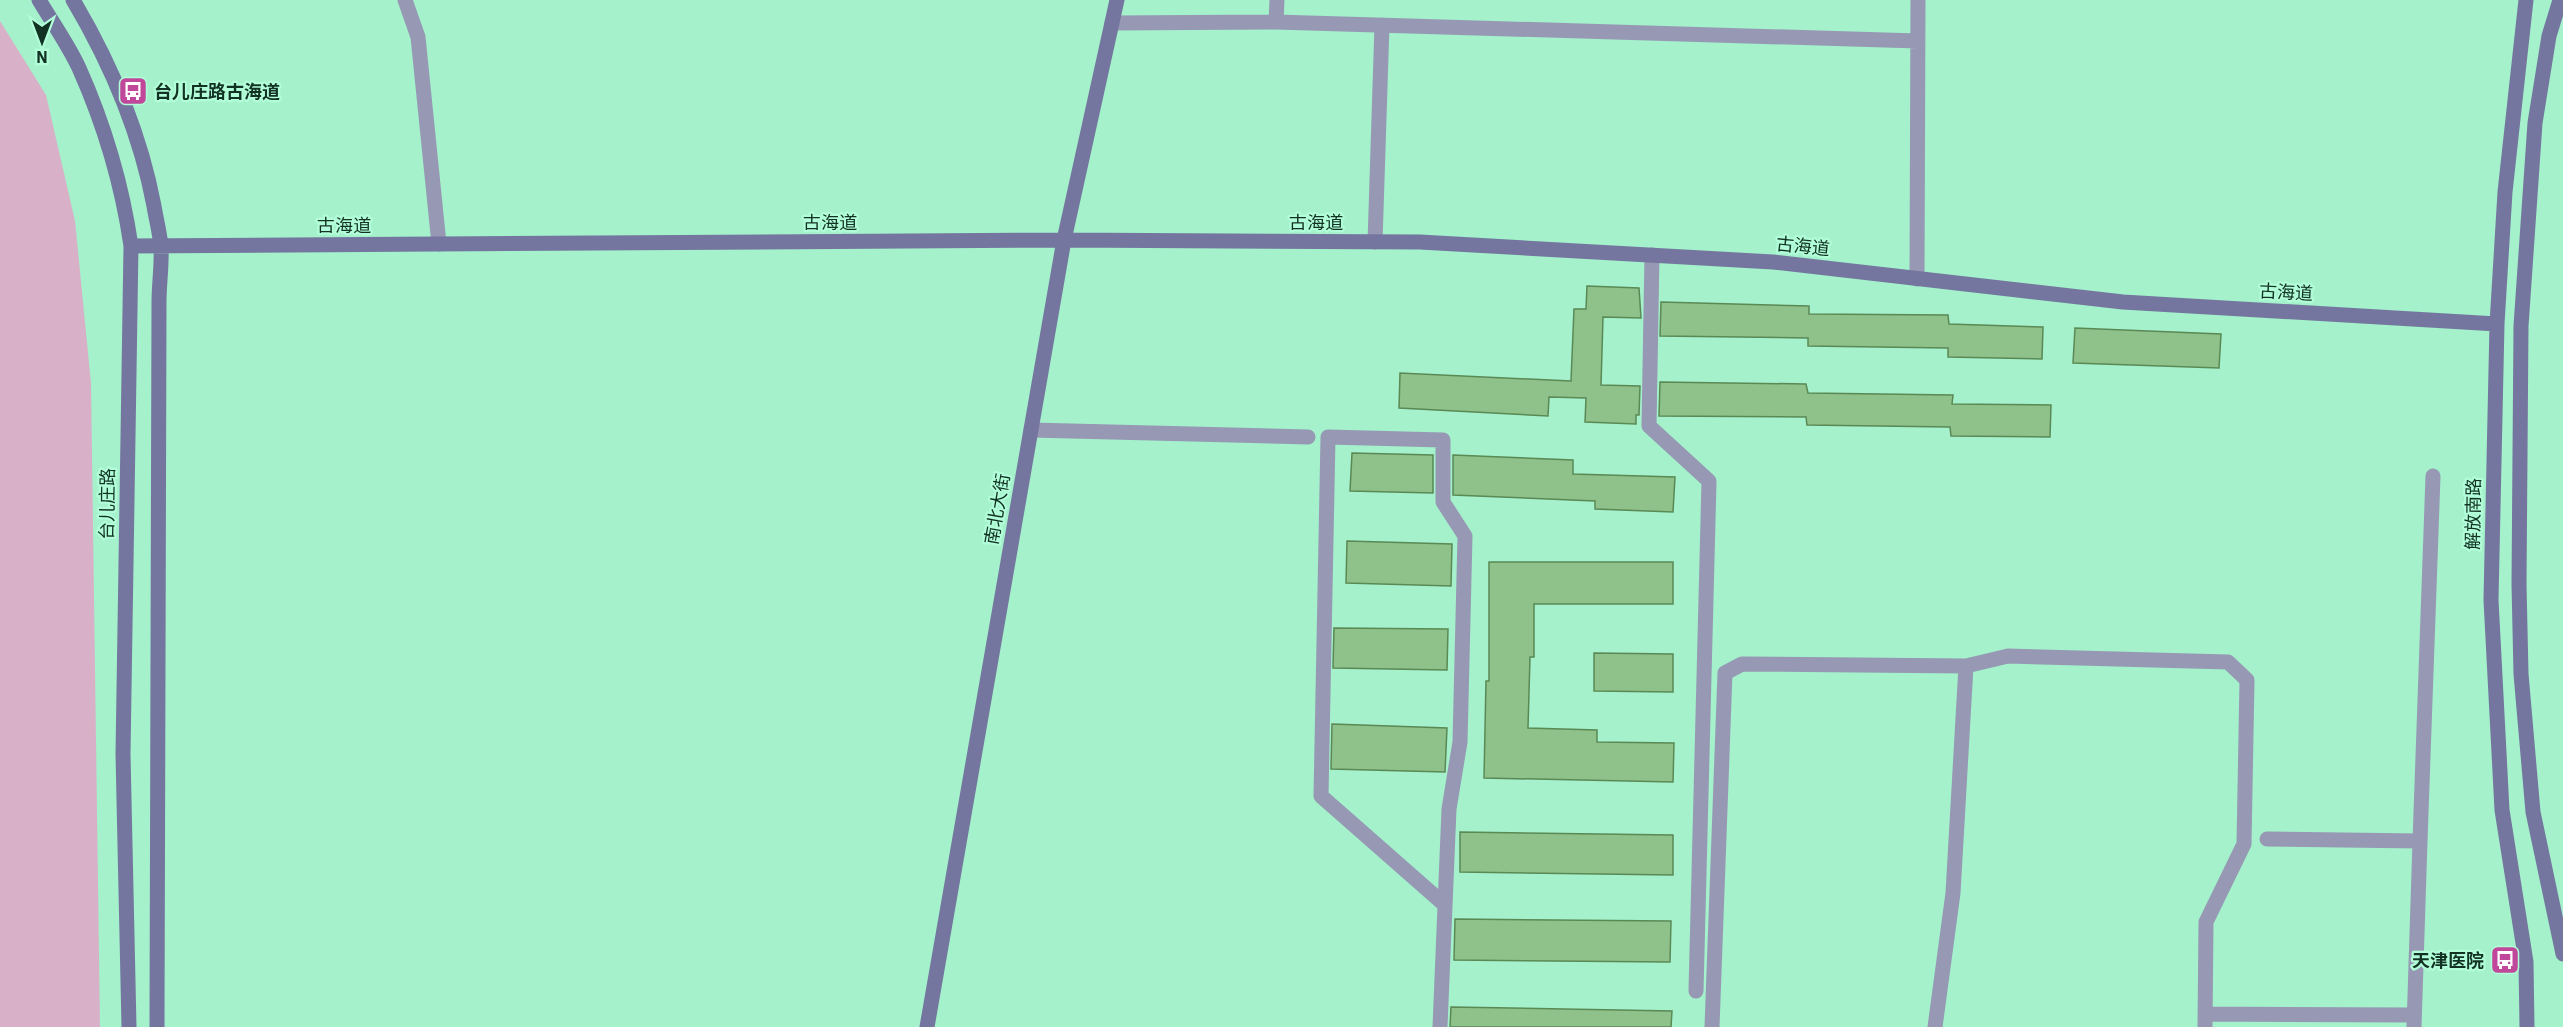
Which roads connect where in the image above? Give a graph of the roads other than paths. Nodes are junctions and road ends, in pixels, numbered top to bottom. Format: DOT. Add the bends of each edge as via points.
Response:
graph roads {
  1 [pos="39,0"];
  2 [pos="73,0"];
  3 [pos="405,0"];
  4 [pos="1117,0"];
  5 [pos="1277,0"];
  6 [pos="1918,0"];
  7 [pos="2526,0"];
  8 [pos="2560,0"];
  9 [pos="1276,22"];
  10 [pos="1112,23"];
  11 [pos="1382,25"];
  12 [pos="1918,41"];
  13 [pos="1064,240"];
  14 [pos="1375,242"];
  15 [pos="439,244"];
  16 [pos="131,246"];
  17 [pos="161,246"];
  18 [pos="1652,255"];
  19 [pos="1917,279"];
  20 [pos="2497,324"];
  21 [pos="1031,430"];
  22 [pos="1308,437"];
  23 [pos="2433,476"];
  24 [pos="1966,666"];
  25 [pos="2267,839"];
  26 [pos="2420,841"];
  27 [pos="1445,905"];
  28 [pos="2563,954"];
  29 [pos="1696,991"];
  30 [pos="2205,1020"];
  31 [pos="2414,1021"];
  32 [pos="129,1027"];
  33 [pos="157,1027"];
  34 [pos="927,1027"];
  35 [pos="1440,1027"];
  36 [pos="1712,1027"];
  37 [pos="1935,1027"];
  38 [pos="2527,1027"];
  1 -- 16 [label="street, 台儿庄路" via="78,66 98,116 124,204"];
  2 -- 17 [label="street" via="117,82 144,162"];
  3 -- 15 [label="street" via="418,37"];
  4 -- 10 [label="street, 南北大街"];
  5 -- 9 [label="street"];
  6 -- 12 [label="street"];
  7 -- 20 [label="street, 解放南路" via="2505,192"];
  8 -- 28 [label="street" via="2549,36 2535,123 2522,314 2519,584 2521,674 2532,801"];
  9 -- 10 [label="street"];
  9 -- 11 [label="street"];
  10 -- 13 [label="street, 南北大街"];
  11 -- 12 [label="street"];
  11 -- 14 [label="street"];
  12 -- 19 [label="street"];
  13 -- 14 [label="street, 古海道"];
  13 -- 15 [label="street, 古海道"];
  13 -- 21 [label="street, 南北大街"];
  14 -- 18 [label="street, 古海道"];
  15 -- 17 [label="street, 古海道"];
  16 -- 17 [label="street, 古海道"];
  16 -- 32 [label="street, 台儿庄路" via="123,754"];
  17 -- 33 [label="street"];
  18 -- 19 [label="street, 古海道" via="1773,262"];
  18 -- 29 [label="street" via="1649,426 1709,481"];
  19 -- 20 [label="street, 古海道" via="2123,302"];
  20 -- 38 [label="street, 解放南路" via="2491,600 2494,683 2502,810 2526,962"];
  21 -- 22 [label="street"];
  21 -- 34 [label="street, 南北大街"];
  23 -- 26 [label="street"];
  24 -- 30 [label="street" via="2008,656 2228,662 2247,680 2244,844 2206,922"];
  24 -- 36 [label="street" via="1742,664 1725,673"];
  24 -- 37 [label="street" via="1953,893"];
  25 -- 26 [label="street"];
  26 -- 31 [label="street"];
  27 -- 27 [label="street" via="1449,809 1460,742 1465,536 1443,502 1443,440 1328,437 1321,796"];
  27 -- 35 [label="street"];
  30 -- 31 [label="street"];
}
